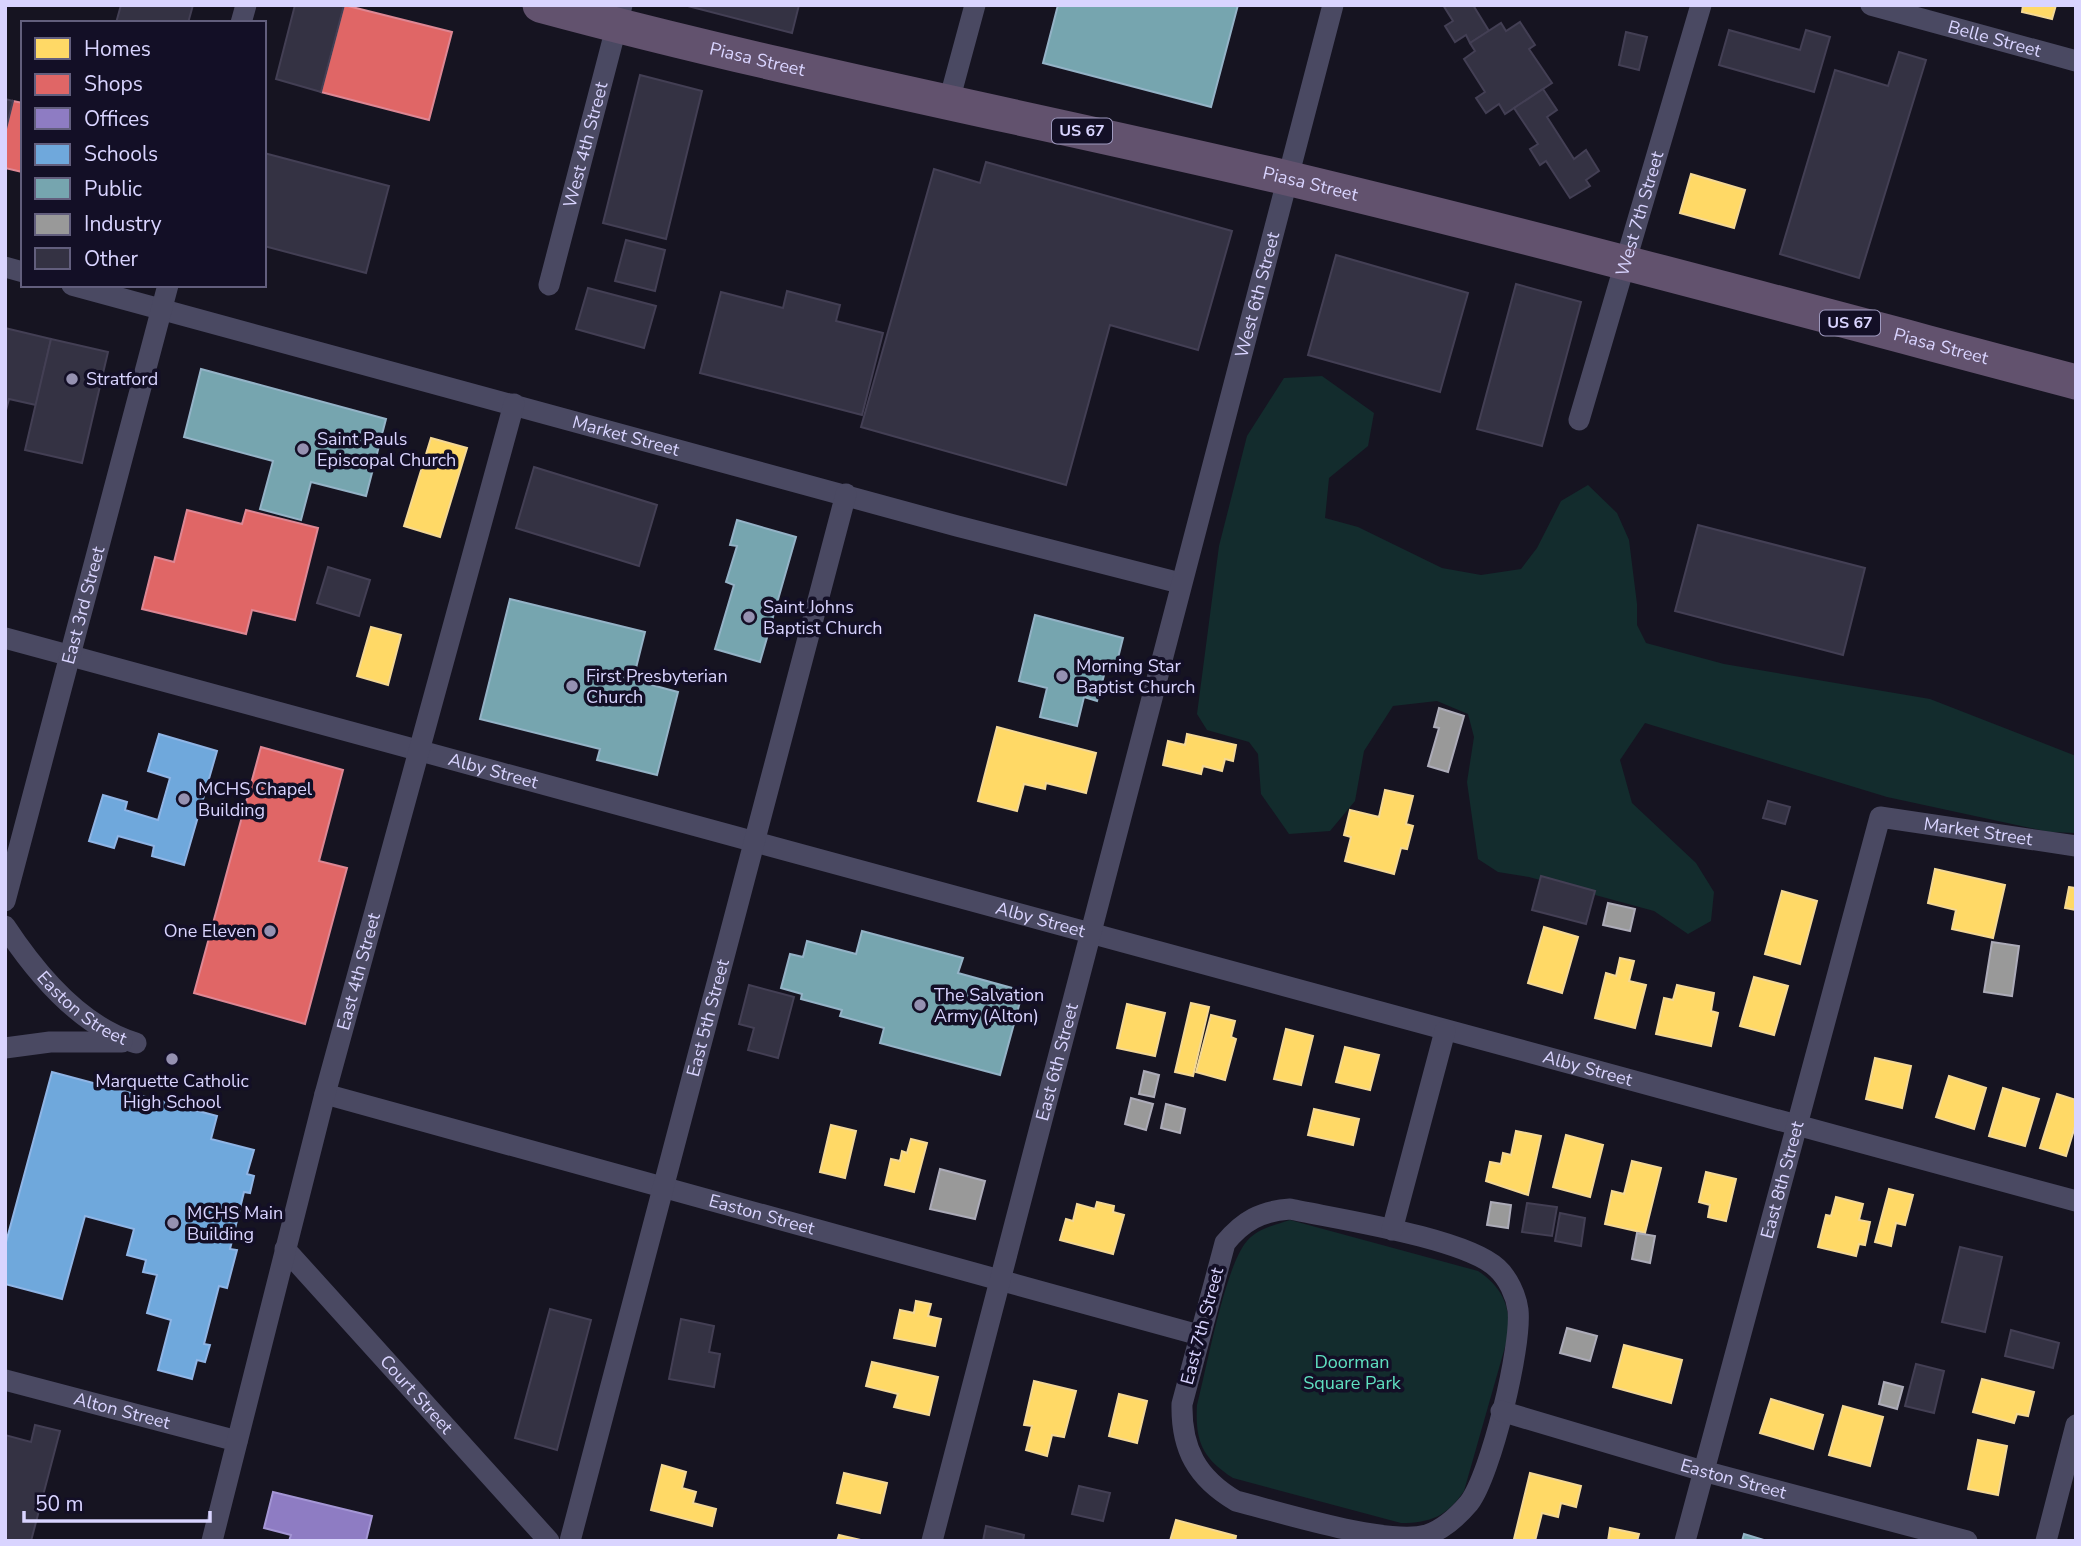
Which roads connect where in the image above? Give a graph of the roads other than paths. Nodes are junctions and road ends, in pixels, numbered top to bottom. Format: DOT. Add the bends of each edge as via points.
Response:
graph roads {
  1 [pos="540,5"];
  2 [pos="975,5"];
  3 [pos="1334,5"];
  4 [pos="1701,5"];
  5 [pos="1871,5"];
  6 [pos="619,16"];
  7 [pos="2076,61"];
  8 [pos="949,101"];
  9 [pos="1288,179"];
  10 [pos="1623,263"];
  11 [pos="549,285"];
  12 [pos="79,287"];
  13 [pos="167,287"];
  14 [pos="161,310"];
  15 [pos="2076,383"];
  16 [pos="514,404"];
  17 [pos="1579,420"];
  18 [pos="846,494"];
  19 [pos="1180,583"];
  20 [pos="5,638"];
  21 [pos="71,656"];
  22 [pos="418,749"];
  23 [pos="1880,817"];
  24 [pos="755,841"];
  25 [pos="2076,846"];
  26 [pos="5,901"];
  27 [pos="5,926"];
  28 [pos="1089,933"];
  29 [pos="1445,1031"];
  30 [pos="5,1048"];
  31 [pos="325,1094"];
  32 [pos="1795,1127"];
  33 [pos="665,1188"];
  34 [pos="2076,1201"];
  35 [pos="1392,1230"];
  36 [pos="285,1249"];
  37 [pos="999,1280"];
  38 [pos="1199,1335"];
  39 [pos="5,1380"];
  40 [pos="1501,1412"];
  41 [pos="2076,1425"];
  42 [pos="237,1441"];
  43 [pos="1703,1471"];
  44 [pos="1312,1531"];
  45 [pos="212,1541"];
  46 [pos="549,1541"];
  47 [pos="570,1541"];
  48 [pos="932,1541"];
  49 [pos="1685,1541"];
  50 [pos="1966,1541"];
  51 [pos="2046,1541"];
  1 -- 6 [label="highway, Piasa Street / US 67"];
  2 -- 8 [label="street"];
  3 -- 9 [label="street, West 6th Street"];
  4 -- 10 [label="street, West 7th Street"];
  5 -- 7 [label="street, Belle Street"];
  6 -- 8 [label="highway, Piasa Street / US 67" via="747,58"];
  6 -- 11 [label="street, West 4th Street"];
  8 -- 9 [label="highway, Piasa Street / US 67"];
  9 -- 10 [label="highway, Piasa Street / US 67"];
  9 -- 19 [label="street, West 6th Street"];
  10 -- 15 [label="highway, Piasa Street / US 67"];
  10 -- 17 [label="street, West 7th Street"];
  12 -- 14 [label="street, Market Street"];
  13 -- 14 [label="street, East 3rd Street"];
  14 -- 16 [label="street, Market Street"];
  14 -- 21 [label="street, East 3rd Street"];
  16 -- 18 [label="street, Market Street"];
  16 -- 22 [label="street, East 4th Street"];
  18 -- 19 [label="street, Market Street"];
  18 -- 24 [label="street, East 5th Street"];
  19 -- 28 [label="street, East 6th Street"];
  20 -- 21 [label="street, Alby Street"];
  21 -- 22 [label="street, Alby Street"];
  21 -- 26 [label="street, East 3rd Street"];
  22 -- 24 [label="street, Alby Street"];
  22 -- 31 [label="street, East 4th Street"];
  23 -- 25 [label="street, Market Street"];
  23 -- 32 [label="street, East 8th Street"];
  24 -- 28 [label="street, Alby Street"];
  24 -- 33 [label="street, East 5th Street"];
  27 -- 30 [label="street, Easton Street" via="59,992 100,1027 136,1043 73,1041"];
  28 -- 29 [label="street, Alby Street"];
  28 -- 37 [label="street, East 6th Street"];
  29 -- 32 [label="street, Alby Street"];
  29 -- 35 [label="street"];
  31 -- 33 [label="street, Easton Street"];
  31 -- 36 [label="street, East 4th Street"];
  32 -- 34 [label="street, Alby Street"];
  32 -- 43 [label="street, East 8th Street"];
  33 -- 37 [label="street, Easton Street"];
  33 -- 47 [label="street, East 5th Street"];
  35 -- 38 [label="street, East 7th Street" via="1290,1209 1252,1217 1225,1243"];
  35 -- 40 [label="street" via="1461,1248 1498,1268 1516,1299 1518,1312"];
  36 -- 42 [label="street, East 4th Street"];
  36 -- 46 [label="street, Court Street"];
  37 -- 38 [label="street, Easton Street"];
  37 -- 48 [label="street, East 6th Street"];
  38 -- 44 [label="street, East 7th Street" via="1182,1404 1186,1449 1216,1489"];
  39 -- 42 [label="street, Alton Street"];
  40 -- 43 [label="street, Easton Street"];
  40 -- 44 [label="street" via="1469,1502 1450,1523 1426,1535 1398,1537"];
  41 -- 51 [label="street"];
  42 -- 45 [label="street, East 4th Street"];
  43 -- 49 [label="street, East 8th Street"];
  43 -- 50 [label="street, Easton Street"];
}
